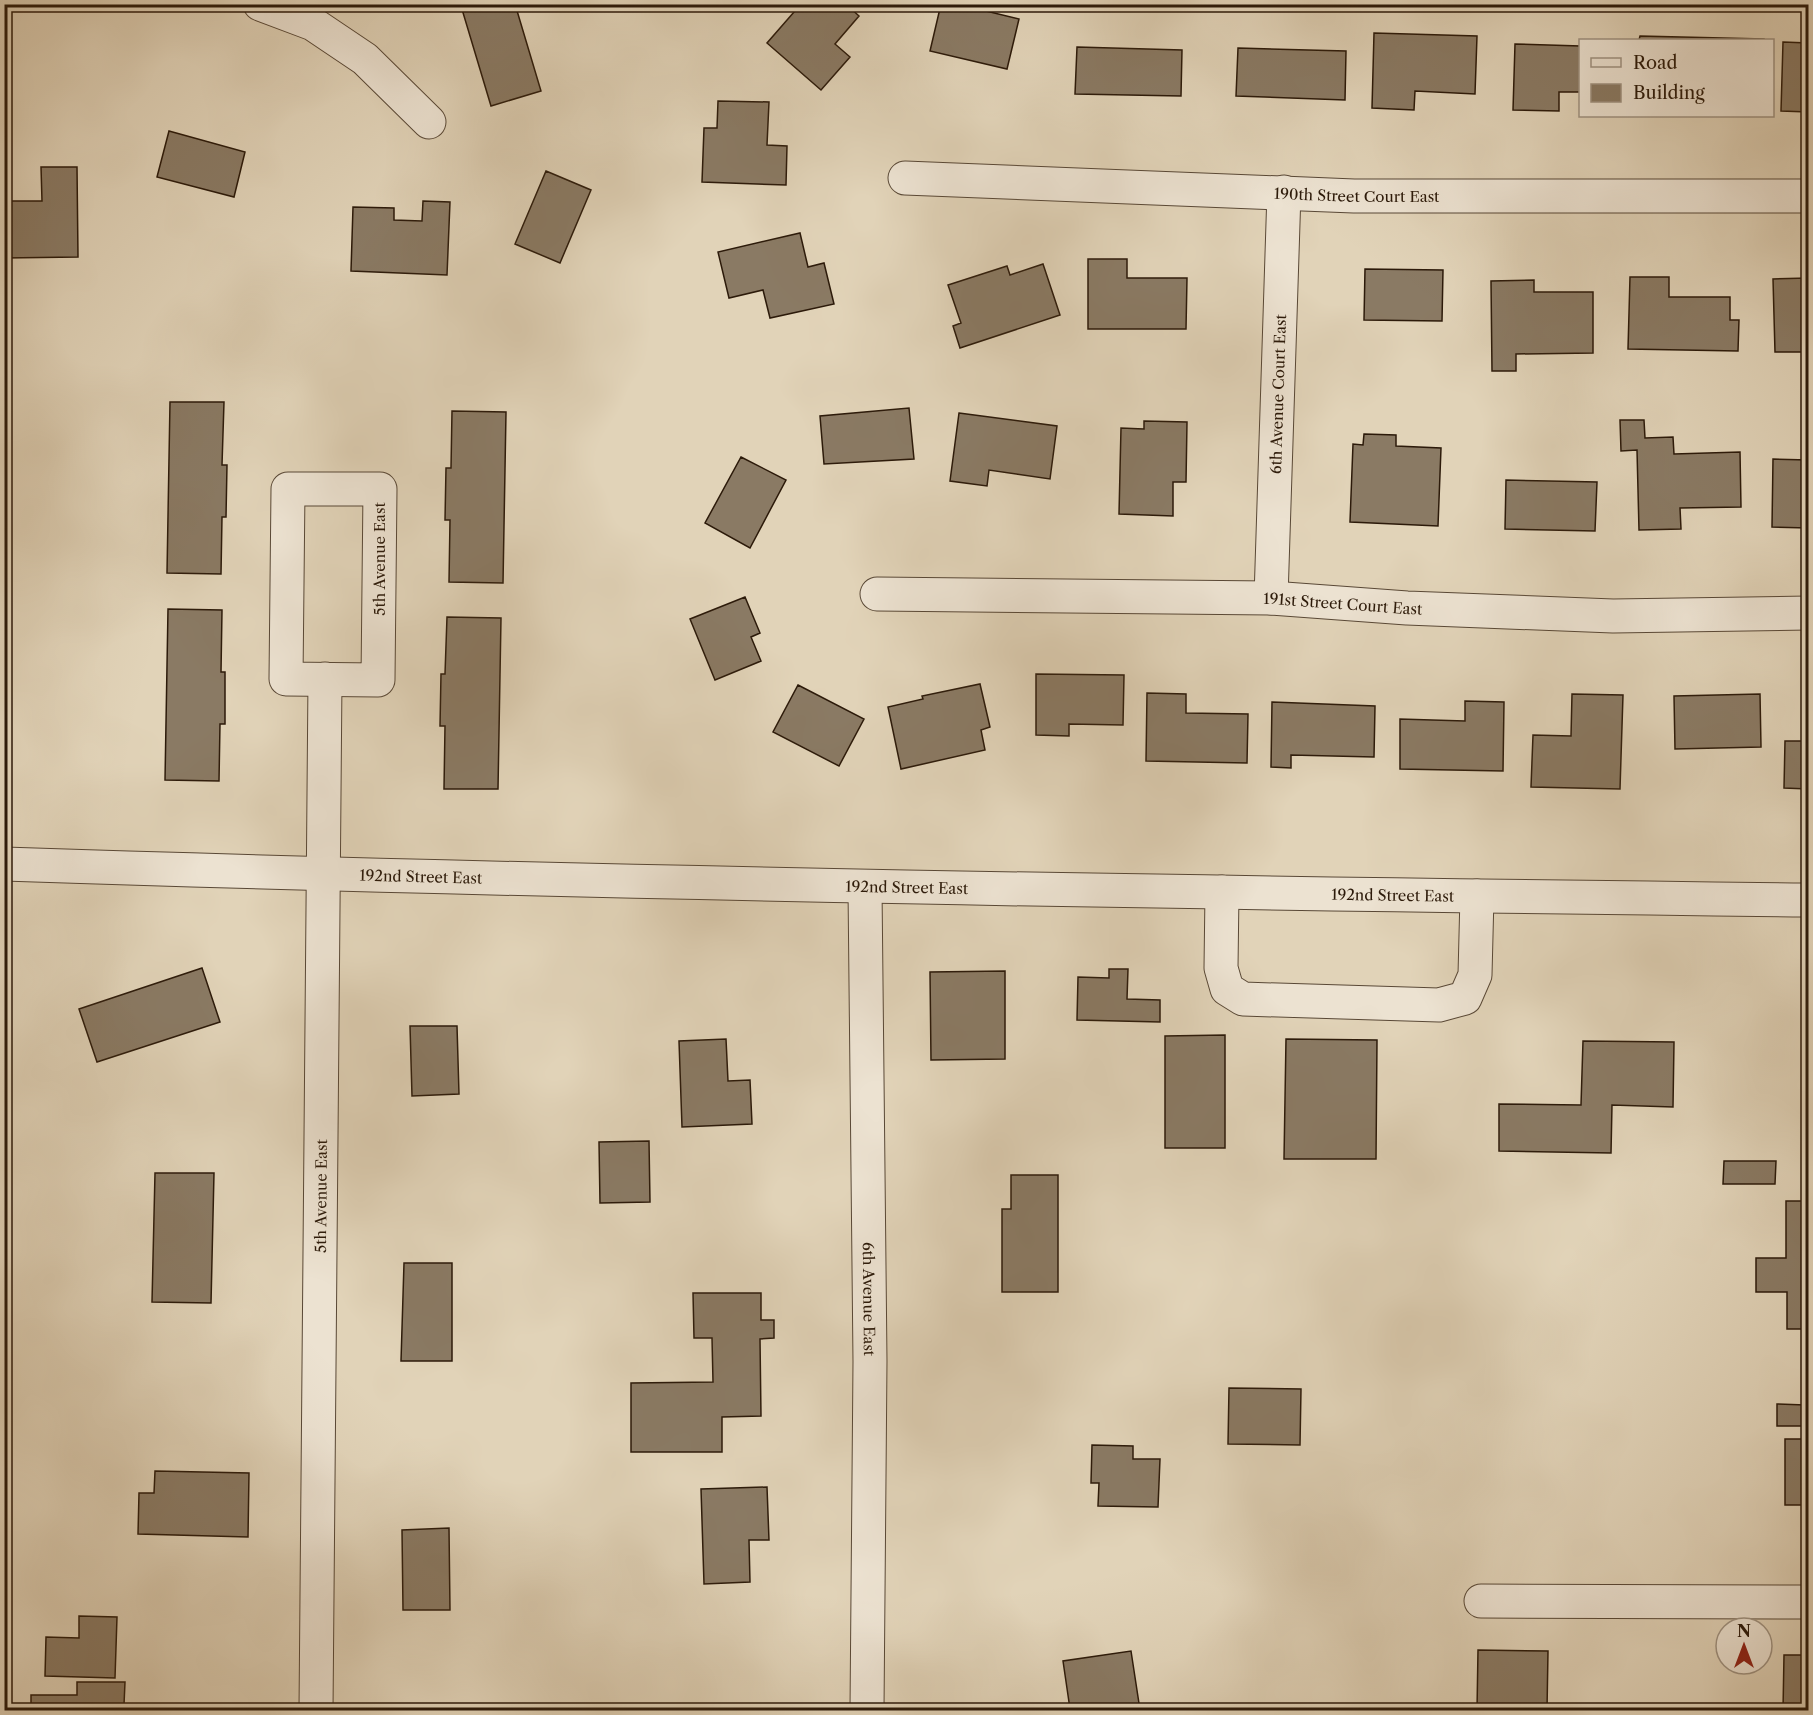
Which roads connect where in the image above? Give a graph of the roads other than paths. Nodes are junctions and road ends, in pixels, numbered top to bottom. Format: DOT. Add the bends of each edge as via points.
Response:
graph roads {
  1 [pos="260,4"];
  2 [pos="429,122"];
  3 [pos="905,178"];
  4 [pos="1284,192"];
  5 [pos="1809,196"];
  6 [pos="877,594"];
  7 [pos="1271,598"];
  8 [pos="1809,613"];
  9 [pos="325,679"];
  10 [pos="4,864"];
  11 [pos="324,875"];
  12 [pos="865,888"];
  13 [pos="1222,892"];
  14 [pos="1478,896"];
  15 [pos="1809,900"];
  16 [pos="1481,1600"];
  17 [pos="1809,1602"];
  18 [pos="316,1710"];
  19 [pos="867,1710"];
  1 -- 2 [label="street" via="313,24 365,59"];
  3 -- 4 [label="street, 190th Street Court East"];
  4 -- 5 [label="street, 190th Street Court East" via="1354,196"];
  4 -- 7 [label="street, 6th Avenue Court East"];
  6 -- 7 [label="street, 191st Street Court East"];
  7 -- 8 [label="street, 191st Street Court East" via="1613,616"];
  9 -- 9 [label="street, 5th Avenue East" via="286,679 288,489 380,489 378,680"];
  9 -- 11 [label="street, 5th Avenue East"];
  10 -- 11 [label="street, 192nd Street East"];
  11 -- 12 [label="street, 192nd Street East"];
  11 -- 18 [label="street, 5th Avenue East"];
  12 -- 13 [label="street, 192nd Street East"];
  12 -- 19 [label="street, 6th Avenue East" via="870,1361"];
  13 -- 14 [label="street, 192nd Street East"];
  13 -- 14 [label="street" via="1221,968 1227,990 1243,999 1439,1005 1466,998 1475,975"];
  14 -- 15 [label="street, 192nd Street East"];
  16 -- 17 [label="street"];
}
